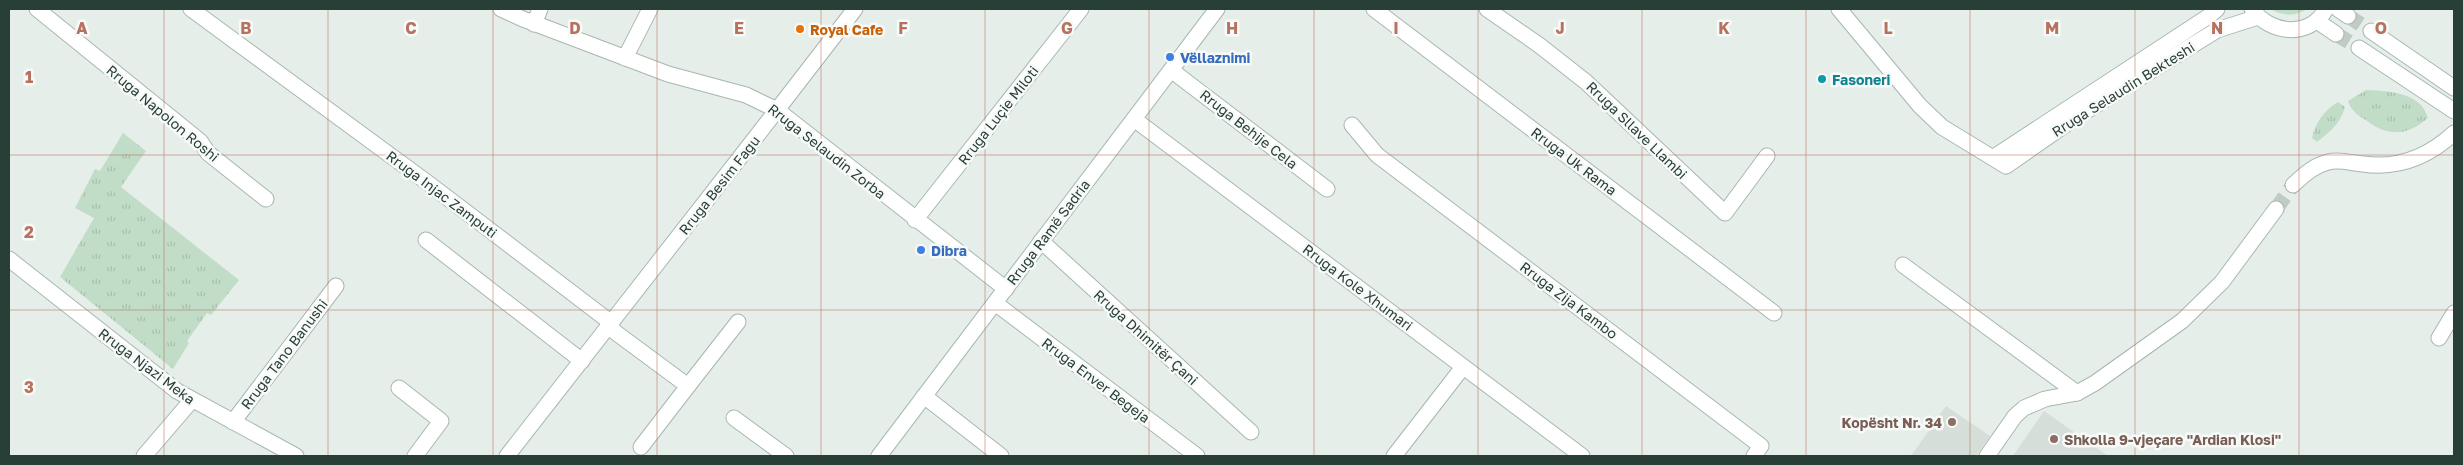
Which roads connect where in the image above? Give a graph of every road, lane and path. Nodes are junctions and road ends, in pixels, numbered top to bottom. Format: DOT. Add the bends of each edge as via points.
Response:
graph roads {
  1 [pos="36,9"];
  2 [pos="191,9"];
  3 [pos="502,9"];
  4 [pos="540,9"];
  5 [pos="650,9"];
  6 [pos="855,9"];
  7 [pos="1081,9"];
  8 [pos="1218,9"];
  9 [pos="1374,9"];
  10 [pos="1487,9"];
  11 [pos="1839,9"];
  12 [pos="2217,9"];
  13 [pos="2255,13"];
  14 [pos="2322,15"];
  15 [pos="534,24"];
  16 [pos="2370,31"];
  17 [pos="2336,34"];
  18 [pos="2359,48"];
  19 [pos="625,58"];
  20 [pos="1171,70"];
  21 [pos="2454,88"];
  22 [pos="776,110"];
  23 [pos="2454,112"];
  24 [pos="1134,119"];
  25 [pos="1352,125"];
  26 [pos="2454,133"];
  27 [pos="1767,156"];
  28 [pos="2000,161"];
  29 [pos="2293,185"];
  30 [pos="1327,189"];
  31 [pos="266,199"];
  32 [pos="2276,209"];
  33 [pos="915,220"];
  34 [pos="426,240"];
  35 [pos="1041,241"];
  36 [pos="9,259"];
  37 [pos="1903,265"];
  38 [pos="336,286"];
  39 [pos="1006,288"];
  40 [pos="994,303"];
  41 [pos="1774,313"];
  42 [pos="2454,313"];
  43 [pos="738,322"];
  44 [pos="610,325"];
  45 [pos="2439,338"];
  46 [pos="582,361"];
  47 [pos="1463,367"];
  48 [pos="688,386"];
  49 [pos="399,388"];
  50 [pos="2076,393"];
  51 [pos="924,396"];
  52 [pos="192,400"];
  53 [pos="734,418"];
  54 [pos="233,422"];
  55 [pos="1251,432"];
  56 [pos="642,447"];
  57 [pos="1758,451"];
  58 [pos="144,456"];
  59 [pos="296,456"];
  60 [pos="415,456"];
  61 [pos="507,456"];
  62 [pos="786,456"];
  63 [pos="879,456"];
  64 [pos="1001,456"];
  65 [pos="1197,456"];
  66 [pos="1394,456"];
  67 [pos="1582,456"];
  68 [pos="1987,456"];
  1 -- 31 [label="street, Rruga Napolon Roshi" via="200,141 208,153"];
  2 -- 44 [label="street, Rruga Injac Zamputi" via="428,183"];
  3 -- 15 [label="street, Rruga Selaudin Zorba"];
  4 -- 15 [label="street"];
  5 -- 19 [label="street"];
  6 -- 22 [label="street, Rruga Besim Fagu"];
  7 -- 33 [label="street, Rruga Luçie Miloti"];
  8 -- 20 [label="street, Rruga Ramë Sadria"];
  9 -- 41 [label="street, Rruga Uk Rama"];
  10 -- 27 [label="street, Rruga Sllave Llambi" via="1539,44 1586,82 1725,214"];
  11 -- 28 [label="street" via="1920,106 1942,127"];
  12 -- 28 [label="street, Rruga Selaudin Bekteshi"];
  13 -- 14 [label="street" via="2268,25 2280,29 2299,28"];
  13 -- 28 [label="street, Rruga Selaudin Bekteshi" via="2217,30"];
  14 -- 17 [label="street"];
  15 -- 19 [label="street, Rruga Selaudin Zorba"];
  16 -- 21 [label="street"];
  18 -- 23 [label="street"];
  19 -- 22 [label="street, Rruga Selaudin Zorba" via="668,74 746,95"];
  20 -- 24 [label="street, Rruga Ramë Sadria"];
  20 -- 30 [label="street, Rruga Behije Cela"];
  22 -- 33 [label="street, Rruga Selaudin Zorba"];
  22 -- 44 [label="street, Rruga Besim Fagu"];
  24 -- 35 [label="street, Rruga Ramë Sadria"];
  24 -- 47 [label="street, Rruga Kole Xhumari"];
  25 -- 57 [label="street, Rruga Zija Kambo" via="1376,155"];
  26 -- 29 [label="street" via="2418,159 2394,165 2329,162 2311,169"];
  32 -- 50 [label="street" via="2241,259 2198,307 2095,384"];
  33 -- 39 [label="street, Rruga Selaudin Zorba"];
  34 -- 46 [label="street"];
  35 -- 39 [label="street, Rruga Ramë Sadria"];
  35 -- 55 [label="street, Rruga Dhimitër Çani"];
  36 -- 52 [label="street, Rruga Njazi Meka"];
  37 -- 50 [label="street"];
  38 -- 54 [label="street, Rruga Tano Banushi"];
  39 -- 40 [label="street, Rruga Ramë Sadria"];
  40 -- 51 [label="street, Rruga Ramë Sadria"];
  40 -- 65 [label="street, Rruga Enver Begeja"];
  42 -- 45 [label="street"];
  43 -- 48 [label="street"];
  44 -- 46 [label="street, Rruga Besim Fagu"];
  44 -- 48 [label="street, Rruga Injac Zamputi"];
  46 -- 61 [label="street, Rruga Besim Fagu"];
  47 -- 66 [label="street"];
  47 -- 67 [label="street, Rruga Kole Xhumari"];
  48 -- 56 [label="street"];
  49 -- 60 [label="street" via="441,421"];
  50 -- 68 [label="street" via="2045,398 2024,408"];
  51 -- 63 [label="street, Rruga Ramë Sadria"];
  51 -- 64 [label="street"];
  52 -- 54 [label="street, Rruga Njazi Meka"];
  52 -- 58 [label="street"];
  53 -- 62 [label="street"];
  54 -- 59 [label="street, Rruga Njazi Meka"];
}
